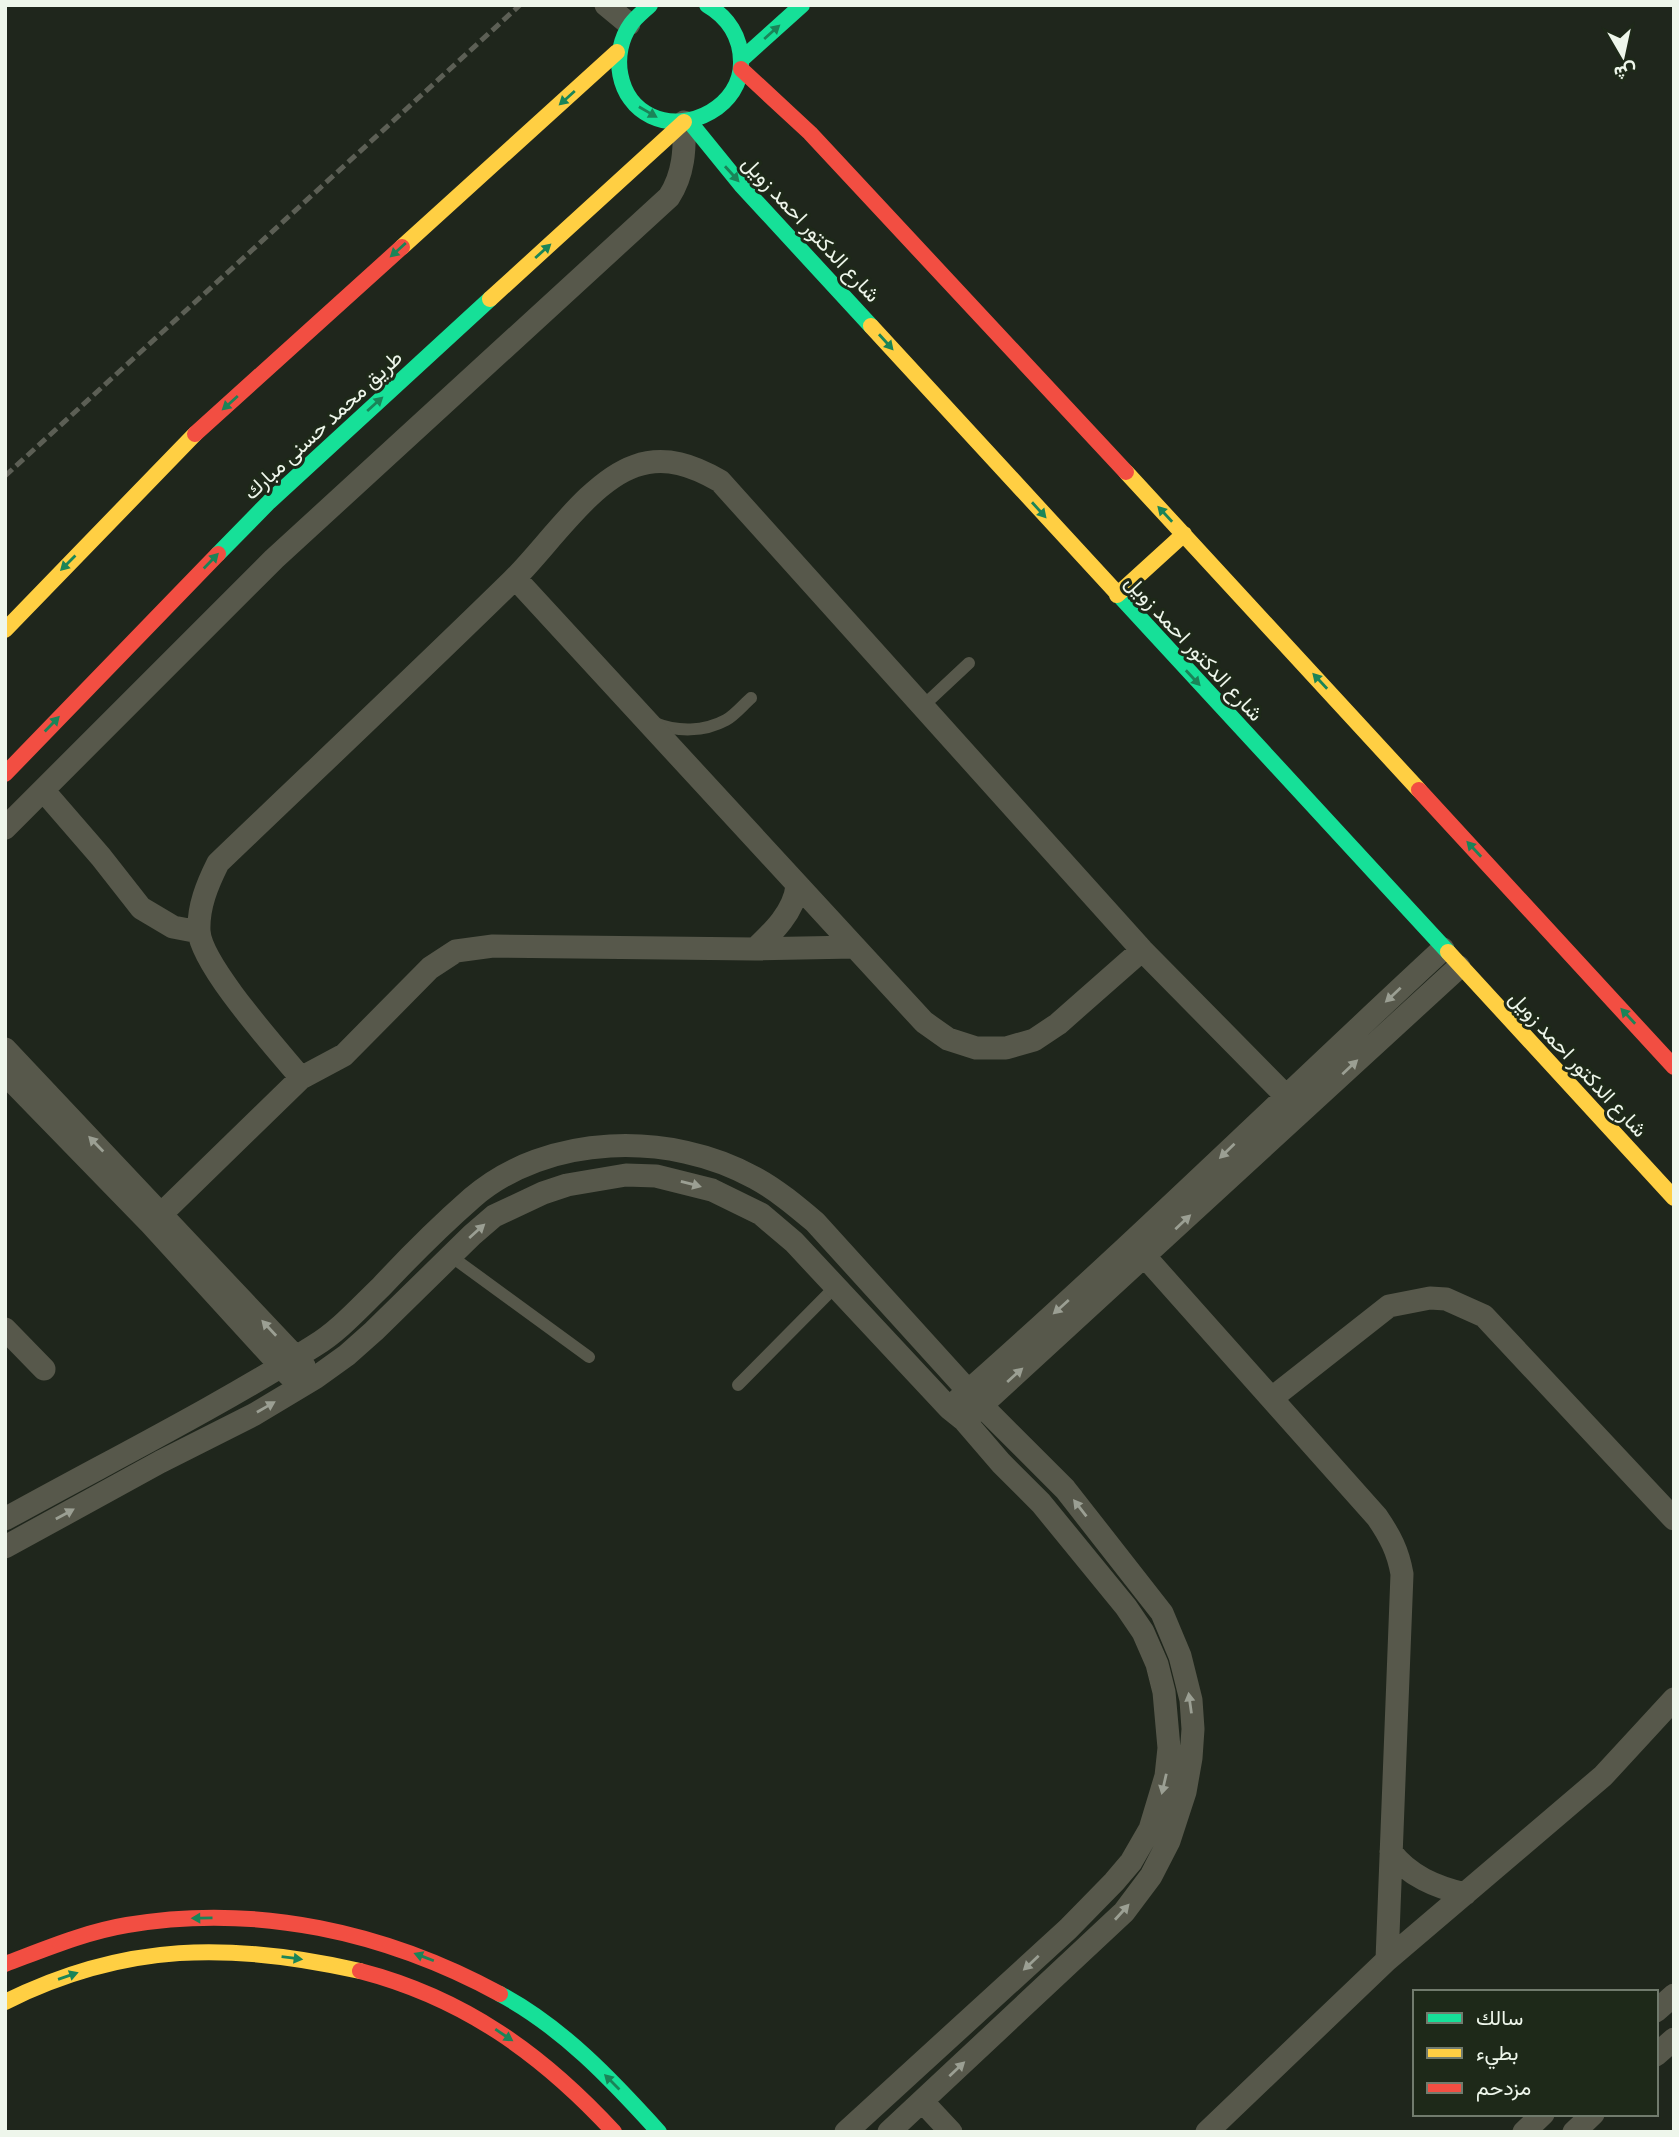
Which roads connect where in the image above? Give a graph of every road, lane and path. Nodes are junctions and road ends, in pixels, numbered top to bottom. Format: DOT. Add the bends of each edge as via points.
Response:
graph roads {
  1 [pos="606,5"];
  2 [pos="650,5"];
  3 [pos="707,5"];
  4 [pos="802,5"];
  5 [pos="629,24"];
  6 [pos="617,52"];
  7 [pos="741,64"];
  8 [pos="687,122"];
  9 [pos="1184,534"];
  10 [pos="515,578"];
  11 [pos="1117,596"];
  12 [pos="5,630"];
  13 [pos="969,663"];
  14 [pos="751,698"];
  15 [pos="923,706"];
  16 [pos="645,719"];
  17 [pos="5,774"];
  18 [pos="43,790"];
  19 [pos="5,828"];
  20 [pos="797,886"];
  21 [pos="199,932"];
  22 [pos="855,947"];
  23 [pos="1443,948"];
  24 [pos="755,949"];
  25 [pos="1142,950"];
  26 [pos="1459,967"];
  27 [pos="5,1048"];
  28 [pos="1674,1067"];
  29 [pos="5,1074"];
  30 [pos="301,1078"];
  31 [pos="1285,1095"];
  32 [pos="1674,1198"];
  33 [pos="156,1219"];
  34 [pos="1139,1250"];
  35 [pos="452,1256"];
  36 [pos="836,1286"];
  37 [pos="5,1329"];
  38 [pos="589,1357"];
  39 [pos="288,1361"];
  40 [pos="44,1369"];
  41 [pos="308,1383"];
  42 [pos="738,1385"];
  43 [pos="1272,1398"];
  44 [pos="966,1406"];
  45 [pos="5,1519"];
  46 [pos="1674,1519"];
  47 [pos="5,1547"];
  48 [pos="1674,1699"];
  49 [pos="1391,1852"];
  50 [pos="1465,1894"];
  51 [pos="1387,1960"];
  52 [pos="5,1964"];
  53 [pos="1674,1995"];
  54 [pos="5,2002"];
  55 [pos="1658,2009"];
  56 [pos="1674,2039"];
  57 [pos="1658,2053"];
  58 [pos="922,2101"];
  59 [pos="1541,2116"];
  60 [pos="1591,2116"];
  61 [pos="614,2132"];
  62 [pos="659,2132"];
  63 [pos="846,2132"];
  64 [pos="889,2132"];
  65 [pos="951,2132"];
  66 [pos="1207,2132"];
  67 [pos="1524,2132"];
  68 [pos="1574,2132"];
  1 -- 5 [label="street"];
  2 -- 5 [label="main road"];
  3 -- 7 [label="main road" via="729,22 738,40"];
  7 -- 4 [label="main road, one-way"];
  5 -- 6 [label="main road"];
  6 -- 8 [label="main road, one-way" via="623,88 634,103 666,121"];
  6 -- 12 [label="main road, one-way" via="194,435"];
  7 -- 8 [label="main road, طريق محمد حسنى مبارك" via="735,88 724,104 708,116"];
  9 -- 7 [label="main road, one-way"];
  8 -- 11 [label="main road, شارع الدكتور احمد زويل, one-way"];
  17 -- 8 [label="main road, طريق محمد حسنى مبارك, one-way" via="269,502"];
  8 -- 18 [label="street" via="682,169 669,197 274,559"];
  9 -- 11 [label="main road"];
  28 -- 9 [label="main road, one-way"];
  10 -- 15 [label="street" via="610,478 636,465 666,461 695,467 720,481"];
  10 -- 16 [label="street"];
  10 -- 21 [label="street" via="218,863 202,900"];
  11 -- 23 [label="main road, شارع الدكتور احمد زويل, one-way"];
  13 -- 15 [label="lane"];
  14 -- 16 [label="lane" via="727,720 707,728 664,727"];
  15 -- 25 [label="street"];
  16 -- 20 [label="street"];
  18 -- 19 [label="street"];
  18 -- 21 [label="street" via="141,908 173,928"];
  20 -- 22 [label="street"];
  20 -- 24 [label="street" via="788,912"];
  21 -- 30 [label="street" via="218,974"];
  22 -- 24 [label="street"];
  22 -- 25 [label="street" via="924,1022 948,1039 976,1048 1006,1048 1034,1040"];
  23 -- 26 [label="main road, شارع الدكتور احمد زويل"];
  23 -- 31 [label="street, one-way"];
  24 -- 30 [label="street" via="493,946 456,951 430,968 344,1055"];
  25 -- 31 [label="street"];
  26 -- 32 [label="main road, شارع الدكتور احمد زويل"];
  34 -- 26 [label="street, one-way"];
  33 -- 27 [label="street, one-way"];
  29 -- 33 [label="street"];
  30 -- 33 [label="street"];
  31 -- 34 [label="street, one-way"];
  33 -- 39 [label="street"];
  34 -- 43 [label="street"];
  34 -- 44 [label="street"];
  35 -- 36 [label="street, one-way" via="495,1216 543,1192 626,1175 656,1176 712,1190 761,1214"];
  35 -- 38 [label="lane"];
  35 -- 41 [label="street" via="365,1339"];
  36 -- 42 [label="lane"];
  36 -- 44 [label="street"];
  37 -- 40 [label="street"];
  39 -- 41 [label="street"];
  39 -- 44 [label="street" via="331,1334 474,1196 513,1170 555,1155 647,1146 720,1162 786,1198 815,1222"];
  39 -- 45 [label="street"];
  47 -- 41 [label="street, one-way"];
  43 -- 46 [label="street" via="1389,1306 1446,1299 1484,1316"];
  43 -- 49 [label="street" via="1377,1517 1399,1555 1402,1574"];
  58 -- 44 [label="street, one-way" via="1124,1912 1151,1875 1169,1841 1185,1791 1193,1729 1180,1656 1162,1613 1065,1489"];
  44 -- 63 [label="street, one-way" via="1001,1463 1041,1503 1143,1632 1164,1692 1169,1748 1166,1776 1150,1829 1114,1882"];
  48 -- 50 [label="street" via="1603,1776"];
  49 -- 50 [label="street" via="1413,1874"];
  49 -- 51 [label="street"];
  50 -- 51 [label="street"];
  51 -- 66 [label="street"];
  62 -- 52 [label="main road, one-way" via="586,2056 498,1992 404,1949 337,1930 268,1919 184,1919 91,1934"];
  53 -- 55 [label="street"];
  54 -- 61 [label="main road, one-way" via="107,1962 175,1953 244,1952 313,1960 379,1976 443,2001 504,2033"];
  56 -- 57 [label="street"];
  58 -- 64 [label="street"];
  58 -- 65 [label="street"];
  59 -- 67 [label="street"];
  60 -- 68 [label="street"];
}
